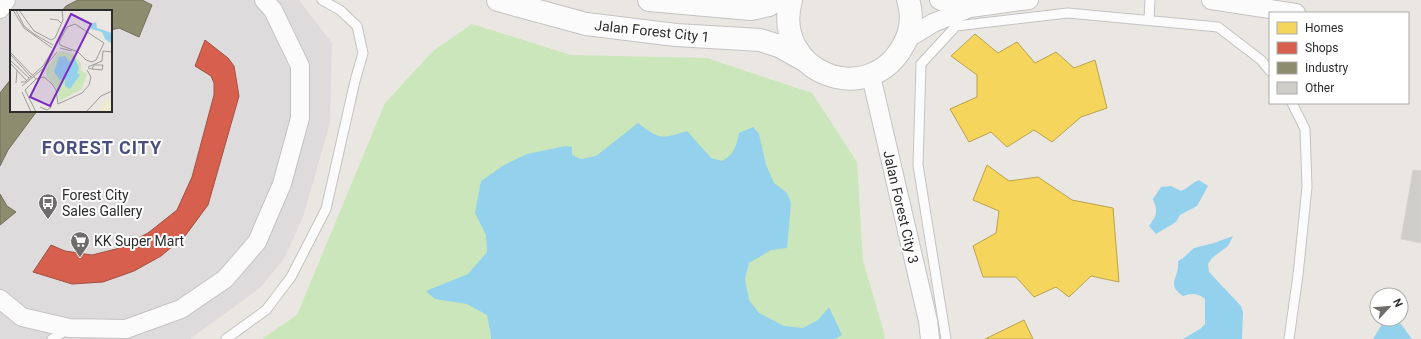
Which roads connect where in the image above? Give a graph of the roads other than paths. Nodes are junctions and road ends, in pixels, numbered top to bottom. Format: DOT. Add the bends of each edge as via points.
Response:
graph roads {
  1 [pos="6,0"];
  2 [pos="264,0"];
  3 [pos="322,0"];
  4 [pos="498,0"];
  5 [pos="649,0"];
  6 [pos="778,0"];
  7 [pos="791,0"];
  8 [pos="908,0"];
  9 [pos="938,0"];
  10 [pos="1029,0"];
  11 [pos="1150,0"];
  12 [pos="1210,0"];
  13 [pos="970,8"];
  14 [pos="0,9"];
  15 [pos="1289,12"];
  16 [pos="1149,20"];
  17 [pos="907,39"];
  18 [pos="804,60"];
  19 [pos="1269,70"];
  20 [pos="871,76"];
  21 [pos="1292,104"];
  22 [pos="0,299"];
  23 [pos="69,328"];
  24 [pos="52,339"];
  25 [pos="226,339"];
  26 [pos="930,339"];
  27 [pos="946,339"];
  28 [pos="1289,339"];
  1 -- 14 [label="street"];
  2 -- 23 [label="street" via="273,10 300,66 300,118 282,184 257,242 225,279 181,309 126,329"];
  3 -- 25 [label="lane" via="340,10 357,26 363,53 326,209 291,277 266,310"];
  4 -- 18 [label="street, Jalan Forest City 1" via="586,24 676,35 760,40 779,46"];
  5 -- 6 [label="street" via="750,10"];
  7 -- 18 [label="street" via="788,9 788,28 794,45"];
  8 -- 17 [label="street" via="911,21"];
  9 -- 13 [label="street" via="953,6"];
  10 -- 13 [label="street"];
  11 -- 16 [label="lane"];
  12 -- 15 [label="street"];
  13 -- 17 [label="street" via="933,23"];
  16 -- 19 [label="lane" via="1218,27"];
  16 -- 27 [label="lane" via="1068,13 956,26 921,64 918,165"];
  17 -- 20 [label="street" via="899,54 886,67"];
  18 -- 20 [label="street, Jalan Forest City 1" via="835,78 854,80"];
  20 -- 26 [label="street, Jalan Forest City 3"];
  21 -- 28 [label="lane" via="1305,129 1307,187"];
  22 -- 23 [label="street" via="22,317"];
  23 -- 24 [label="lane"];
}
